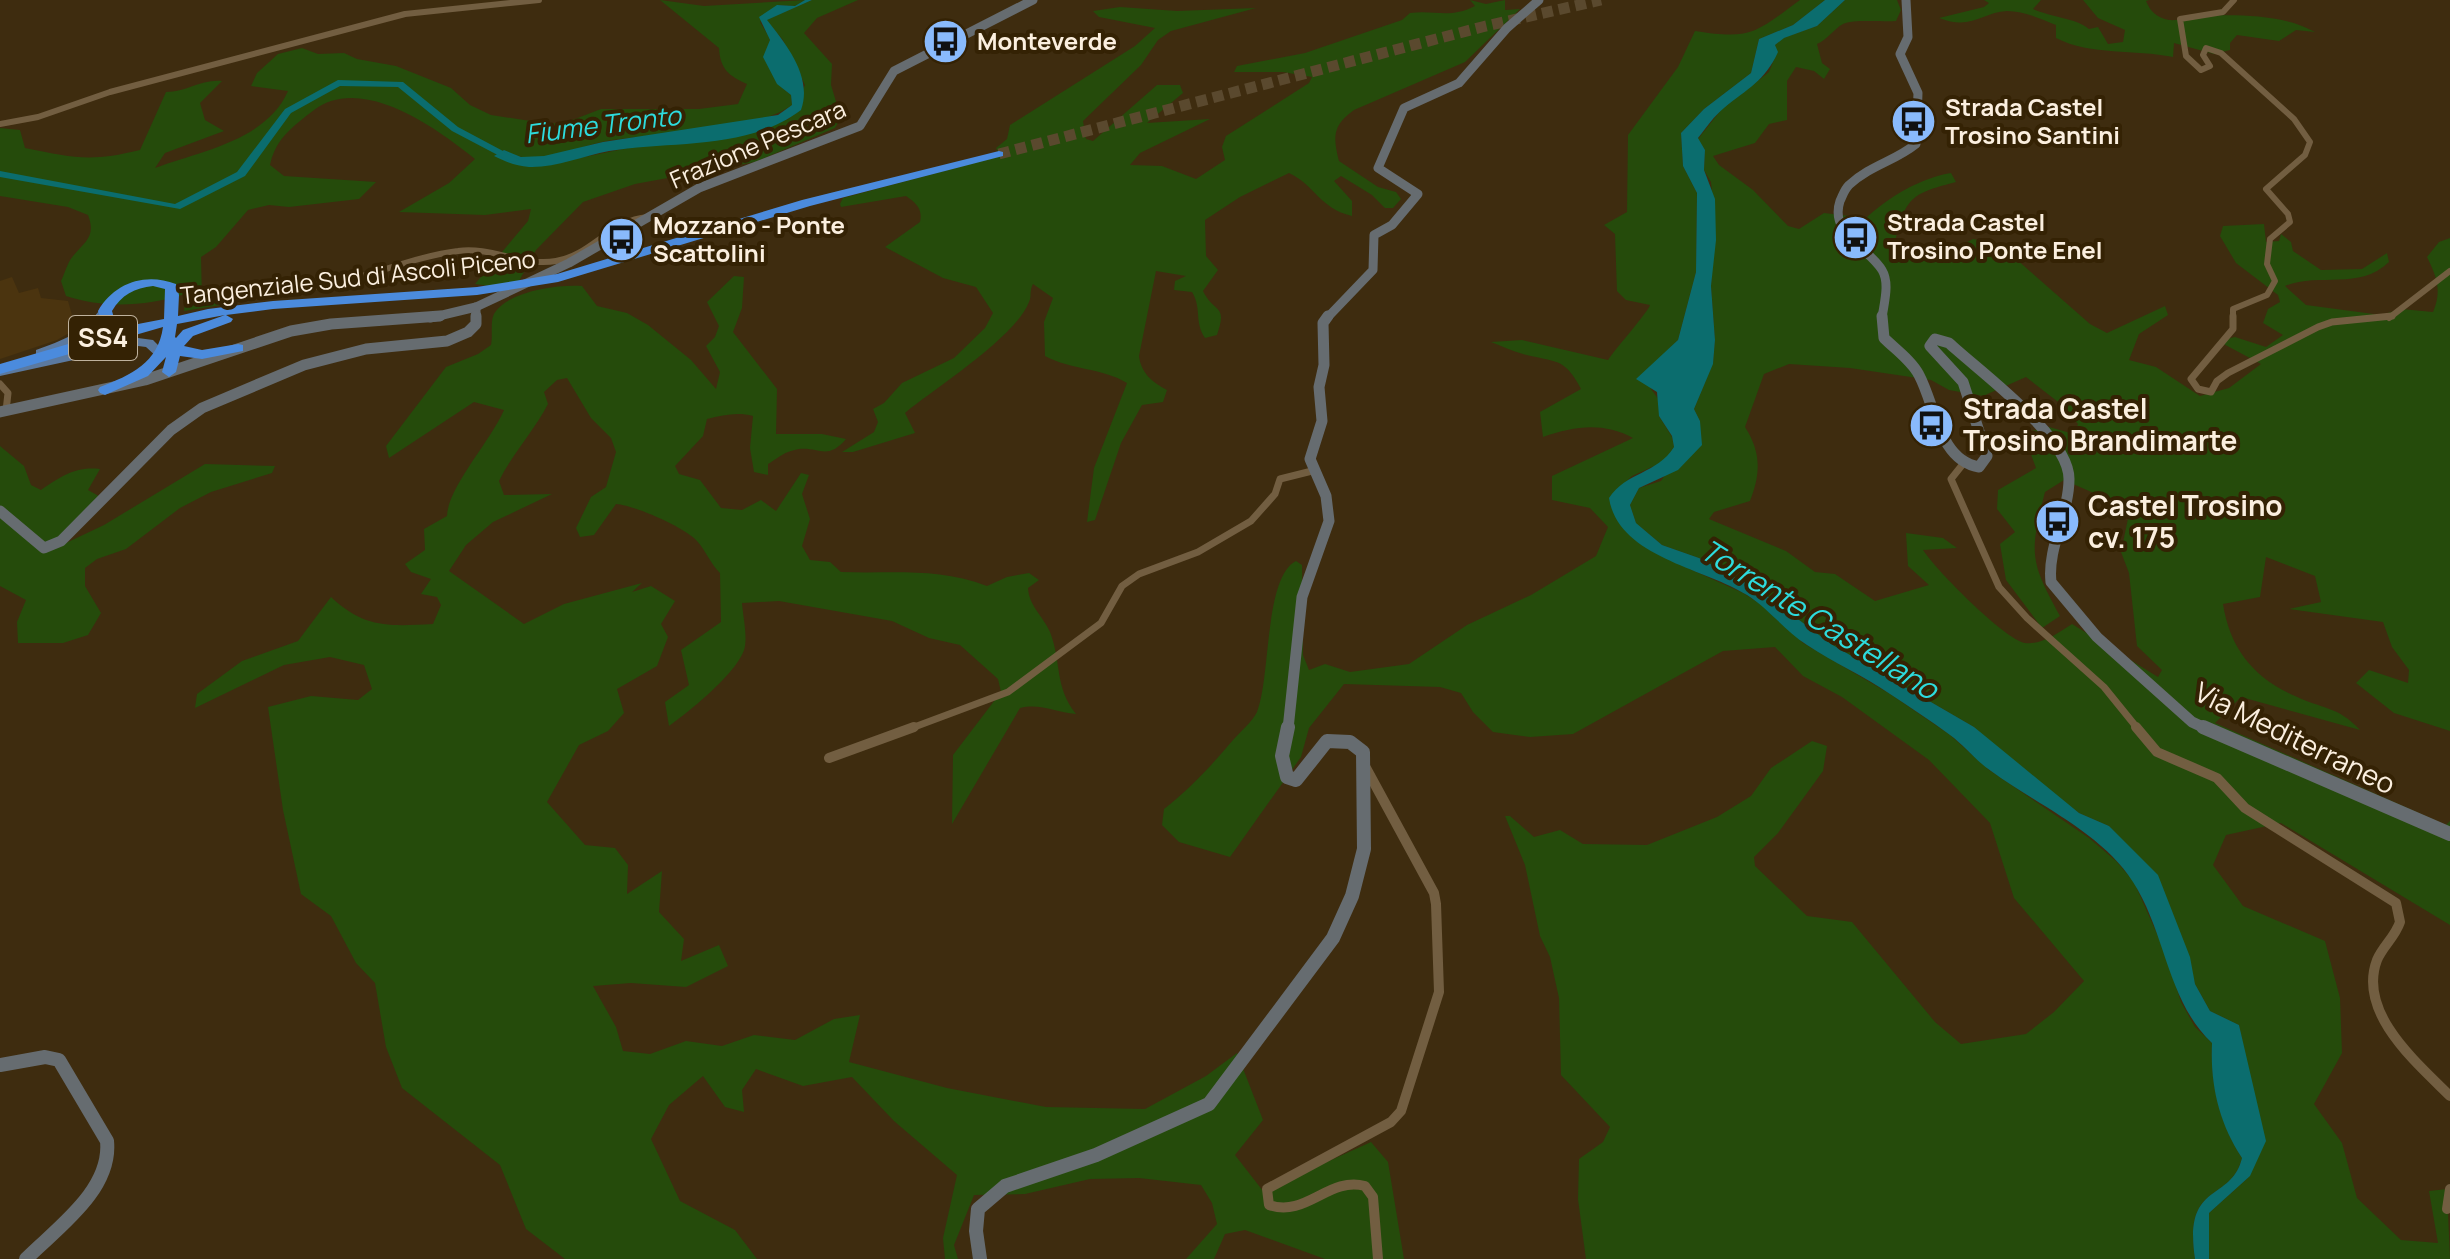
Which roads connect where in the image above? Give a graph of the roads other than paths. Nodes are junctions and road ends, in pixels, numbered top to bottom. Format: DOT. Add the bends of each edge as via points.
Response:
graph roads {
  1 [pos="539,0"];
  2 [pos="1033,0"];
  3 [pos="1539,0"];
  4 [pos="1906,0"];
  5 [pos="2234,0"];
  6 [pos="0,124"];
  7 [pos="999,154"];
  8 [pos="649,217"];
  9 [pos="2450,271"];
  10 [pos="235,294"];
  11 [pos="398,297"];
  12 [pos="476,307"];
  13 [pos="105,311"];
  14 [pos="208,313"];
  15 [pos="172,338"];
  16 [pos="238,348"];
  17 [pos="161,354"];
  18 [pos="0,370"];
  19 [pos="169,372"];
  20 [pos="0,384"];
  21 [pos="105,390"];
  22 [pos="3,412"];
  23 [pos="1963,464"];
  24 [pos="1312,471"];
  25 [pos="0,511"];
  26 [pos="829,758"];
  27 [pos="1363,764"];
  28 [pos="2450,834"];
  29 [pos="0,1065"];
  30 [pos="2450,1096"];
  31 [pos="2450,1189"];
  32 [pos="2447,1209"];
  33 [pos="26,1259"];
  34 [pos="980,1259"];
  35 [pos="1378,1259"];
  1 -- 6 [label="street" via="405,14"];
  2 -- 8 [label="street, Frazione Pescara" via="904,65 886,79 860,126 699,188"];
  3 -- 24 [label="street" via="1508,26 1489,57 1460,82 1406,106 1395,120 1378,168 1418,194 1400,217 1374,235 1373,270 1323,323 1322,421 1310,459"];
  4 -- 23 [label="street" via="1908,37 1898,58 1919,97 1916,144 1879,162 1845,188 1837,211 1845,234 1881,268 1886,280 1884,338 1918,372 1948,447"];
  5 -- 9 [label="street" via="2223,12 2180,19 2186,56 2201,70 2210,66 2203,55 2210,46 2229,59 2294,119 2310,142 2305,155 2266,189 2290,222 2270,239 2267,264 2275,281 2267,295 2233,309 2233,329 2191,379 2195,386 2211,392 2217,381 2243,365 2332,322 2390,318"];
  7 -- 11 [label="highway, Tangenziale Sud di Ascoli Piceno / SS4" via="827,197 571,275 477,291"];
  8 -- 10 [label="street, Frazione Pescara" via="621,219 563,260 539,263 486,250 458,250 321,286"];
  8 -- 12 [label="street, Frazione Pescara"];
  11 -- 14 [label="highway, Tangenziale Sud di Ascoli Piceno / SS4"];
  11 -- 15 [label="highway" via="222,320"];
  12 -- 16 [label="street, Frazione Pescara" via="432,318 305,328"];
  12 -- 25 [label="street" via="476,324 447,341 366,349 304,365 202,408 171,430 61,541 44,548"];
  13 -- 14 [label="highway" via="108,322 130,326"];
  13 -- 15 [label="highway" via="114,296 142,284 168,285 173,298"];
  13 -- 18 [label="main road" via="77,338"];
  14 -- 18 [label="highway, Tangenziale Sud di Ascoli Piceno / SS4"];
  15 -- 16 [label="highway" via="193,355"];
  15 -- 17 [label="highway"];
  15 -- 19 [label="highway"];
  16 -- 19 [label="street, Frazione Pescara"];
  17 -- 18 [label="main road" via="149,343 138,342"];
  17 -- 19 [label="highway"];
  17 -- 21 [label="highway" via="145,373"];
  19 -- 21 [label="street, Frazione Pescara"];
  20 -- 22 [label="street" via="8,393"];
  21 -- 22 [label="street, Frazione Pescara"];
  23 -- 28 [label="street, Via Mediterraneo" via="1979,467 1987,456 1971,398 1930,346 1935,339 1949,343 2060,448 2070,473 2051,582 2097,637 2192,722"];
  23 -- 30 [label="street" via="1951,479 1999,587 2104,687 2157,752 2217,778 2245,808 2396,903 2400,930 2374,966 2375,991 2383,1017 2403,1048"];
  24 -- 26 [label="street" via="1280,479 1275,494 1251,521 1122,586 1101,623 1008,692"];
  24 -- 27 [label="street" via="1326,496 1329,521 1302,597 1292,709 1282,756 1287,777 1296,780 1327,741 1350,742 1363,752"];
  27 -- 34 [label="street" via="1364,849 1352,896 1333,938 1233,1074 1209,1104 1096,1155 1005,1186 978,1209"];
  27 -- 35 [label="street" via="1434,893 1439,992 1401,1111 1362,1139 1267,1189 1265,1196 1269,1205 1284,1211 1346,1183 1359,1183 1373,1197"];
  29 -- 33 [label="street" via="45,1057 59,1060 107,1142 107,1162 96,1186"];
  31 -- 32 [label="street"];
}
